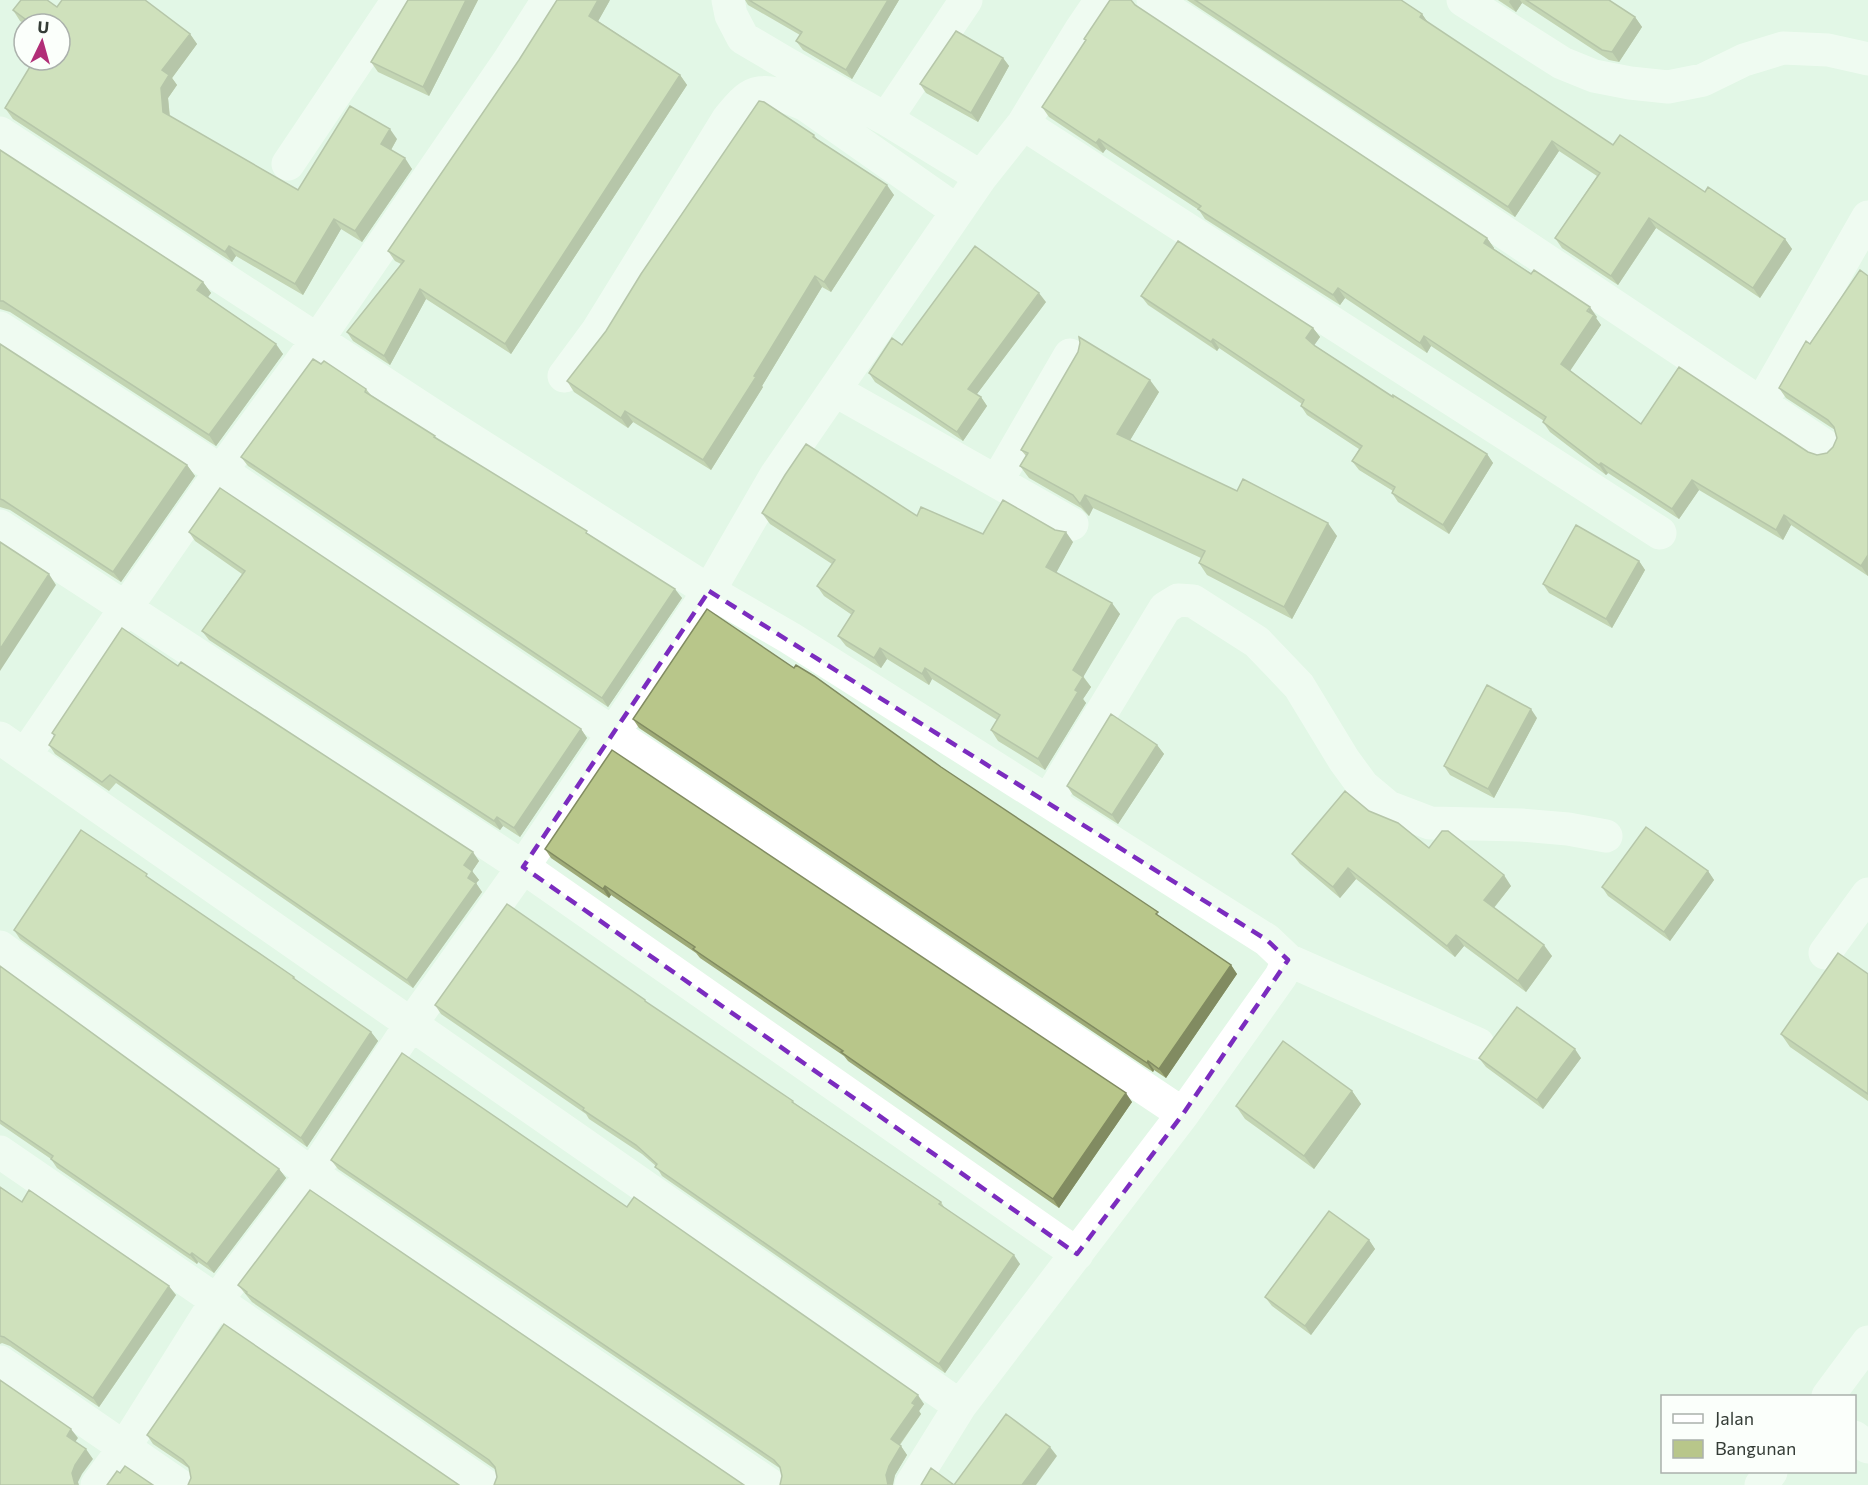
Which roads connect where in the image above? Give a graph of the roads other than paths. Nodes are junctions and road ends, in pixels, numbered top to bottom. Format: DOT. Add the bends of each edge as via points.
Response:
graph roads {
  1 [pos="398,0"];
  2 [pos="548,0"];
  3 [pos="728,0"];
  4 [pos="966,0"];
  5 [pos="1101,0"];
  6 [pos="1153,0"];
  7 [pos="1463,0"];
  8 [pos="1868,58"];
  9 [pos="886,119"];
  10 [pos="1023,124"];
  11 [pos="0,133"];
  12 [pos="288,164"];
  13 [pos="981,177"];
  14 [pos="957,211"];
  15 [pos="1868,217"];
  16 [pos="0,328"];
  17 [pos="318,339"];
  18 [pos="1070,355"];
  19 [pos="564,376"];
  20 [pos="836,391"];
  21 [pos="1761,404"];
  22 [pos="1825,446"];
  23 [pos="221,471"];
  24 [pos="997,481"];
  25 [pos="1071,524"];
  26 [pos="0,526"];
  27 [pos="1660,533"];
  28 [pos="710,591"];
  29 [pos="124,609"];
  30 [pos="613,733"];
  31 [pos="9,750"];
  32 [pos="1048,801"];
  33 [pos="1606,836"];
  34 [pos="523,867"];
  35 [pos="1868,894"];
  36 [pos="0,947"];
  37 [pos="1825,953"];
  38 [pos="1288,960"];
  39 [pos="411,1024"];
  40 [pos="1478,1044"];
  41 [pos="1183,1114"];
  42 [pos="0,1152"];
  43 [pos="312,1174"];
  44 [pos="1077,1254"];
  45 [pos="217,1300"];
  46 [pos="1868,1342"];
  47 [pos="0,1362"];
  48 [pos="1829,1395"];
  49 [pos="960,1406"];
  50 [pos="124,1448"];
  51 [pos="1770,1473"];
  52 [pos="97,1485"];
  53 [pos="179,1485"];
  54 [pos="485,1485"];
  55 [pos="770,1485"];
  56 [pos="911,1485"];
  57 [pos="1761,1485"];
  1 -- 12 [label="street"];
  2 -- 17 [label="street"];
  3 -- 9 [label="street" via="743,38"];
  4 -- 9 [label="street"];
  5 -- 10 [label="street"];
  6 -- 21 [label="street"];
  7 -- 8 [label="street" via="1562,63 1594,76 1630,82 1668,87 1703,80 1744,60 1783,48"];
  9 -- 13 [label="street"];
  10 -- 13 [label="street"];
  10 -- 27 [label="street"];
  11 -- 17 [label="street"];
  13 -- 14 [label="street"];
  14 -- 19 [label="street" via="806,105 783,95 762,93 749,97 728,119 598,330"];
  14 -- 20 [label="street"];
  15 -- 21 [label="street"];
  16 -- 23 [label="street"];
  17 -- 23 [label="street"];
  17 -- 28 [label="street"];
  18 -- 24 [label="street"];
  20 -- 24 [label="street"];
  20 -- 28 [label="street" via="776,475"];
  21 -- 22 [label="street"];
  23 -- 29 [label="street"];
  23 -- 30 [label="street"];
  24 -- 25 [label="street"];
  26 -- 29 [label="street"];
  28 -- 30 [label="street"];
  28 -- 32 [label="street"];
  29 -- 31 [label="street"];
  29 -- 34 [label="street"];
  30 -- 34 [label="street"];
  30 -- 41 [label="street"];
  31 -- 39 [label="street"];
  32 -- 33 [label="street" via="1165,608 1178,600 1192,602 1257,642 1299,686 1363,786 1388,807 1430,824 1521,825"];
  32 -- 38 [label="street" via="1267,940"];
  34 -- 39 [label="street"];
  34 -- 44 [label="street"];
  35 -- 37 [label="street"];
  36 -- 43 [label="street"];
  38 -- 40 [label="street"];
  38 -- 41 [label="street" via="1281,976"];
  39 -- 43 [label="street"];
  39 -- 49 [label="street"];
  41 -- 44 [label="street"];
  42 -- 45 [label="street"];
  43 -- 45 [label="street"];
  43 -- 55 [label="street"];
  44 -- 49 [label="street"];
  45 -- 50 [label="street"];
  45 -- 54 [label="street"];
  46 -- 48 [label="street"];
  47 -- 50 [label="street"];
  49 -- 56 [label="street"];
  50 -- 52 [label="street"];
  50 -- 53 [label="street"];
  51 -- 57 [label="street"];
}
